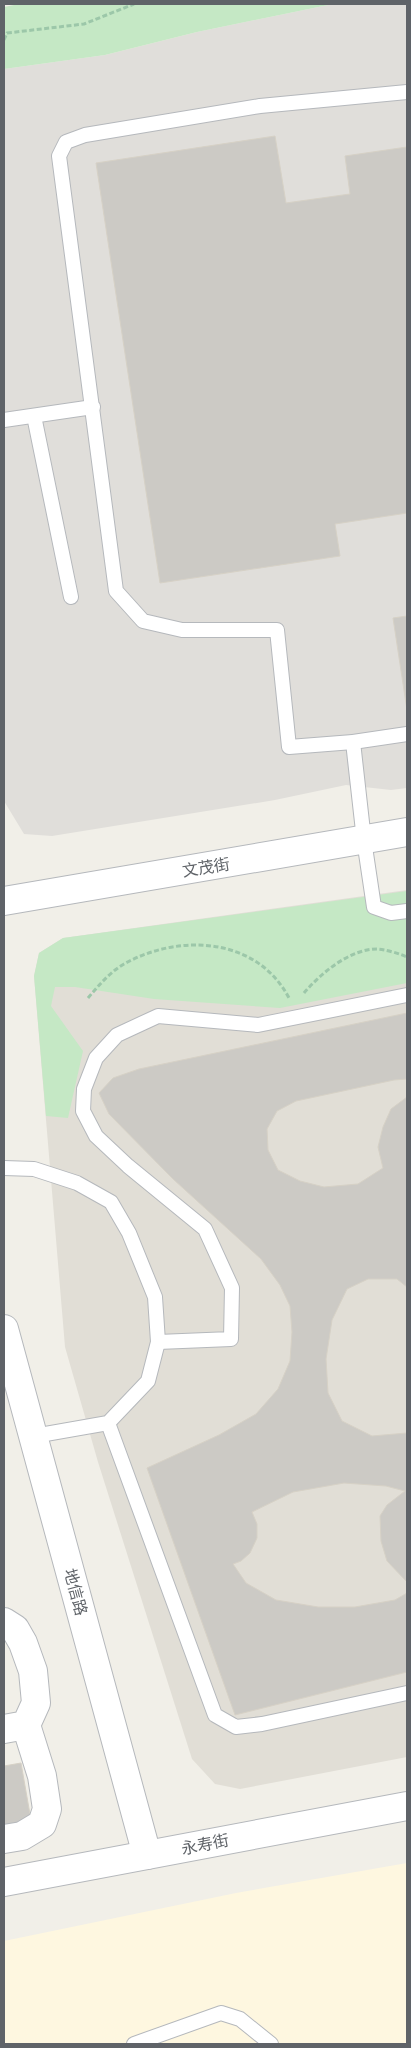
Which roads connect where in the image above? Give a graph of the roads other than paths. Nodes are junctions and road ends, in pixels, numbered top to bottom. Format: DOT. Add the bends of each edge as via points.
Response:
graph roads {
  1 [pos="407,92"];
  2 [pos="93,407"];
  3 [pos="34,416"];
  4 [pos="4,420"];
  5 [pos="71,597"];
  6 [pos="407,734"];
  7 [pos="353,742"];
  8 [pos="407,832"];
  9 [pos="364,840"];
  10 [pos="4,900"];
  11 [pos="407,911"];
  12 [pos="407,995"];
  13 [pos="4,1168"];
  14 [pos="5,1338"];
  15 [pos="158,1342"];
  16 [pos="108,1424"];
  17 [pos="34,1436"];
  18 [pos="4,1622"];
  19 [pos="407,1693"];
  20 [pos="15,1727"];
  21 [pos="407,1806"];
  22 [pos="4,1839"];
  23 [pos="147,1855"];
  24 [pos="4,1882"];
  25 [pos="134,2044"];
  26 [pos="271,2044"];
  1 -- 2 [label="lane" via="260,106 85,135 66,142 59,156"];
  2 -- 3 [label="lane"];
  2 -- 7 [label="lane" via="116,590 143,621 158,625 182,630 277,630 289,747"];
  3 -- 4 [label="lane"];
  3 -- 5 [label="lane"];
  6 -- 7 [label="lane"];
  7 -- 9 [label="lane"];
  8 -- 9 [label="street, 文茂街"];
  9 -- 10 [label="street, 文茂街"];
  9 -- 11 [label="lane" via="374,907 391,913"];
  12 -- 15 [label="lane" via="292,1012 258,1025 158,1016 117,1035 96,1058 84,1089 83,1111 96,1136 205,1229 232,1288 231,1339"];
  13 -- 15 [label="lane" via="34,1169 77,1183 112,1202 129,1233 155,1297"];
  14 -- 17 [label="street, 地信路"];
  15 -- 16 [label="lane" via="148,1381"];
  16 -- 17 [label="lane"];
  16 -- 19 [label="lane" via="215,1715 236,1727"];
  17 -- 23 [label="street, 地信路"];
  18 -- 20 [label="street" via="15,1629 24,1644 33,1671 36,1703"];
  20 -- 22 [label="street" via="42,1776 47,1809 42,1824 22,1836"];
  21 -- 23 [label="street, 永寿街"];
  23 -- 24 [label="street, 永寿街"];
  25 -- 26 [label="lane" via="221,2014 240,2019"];
}
